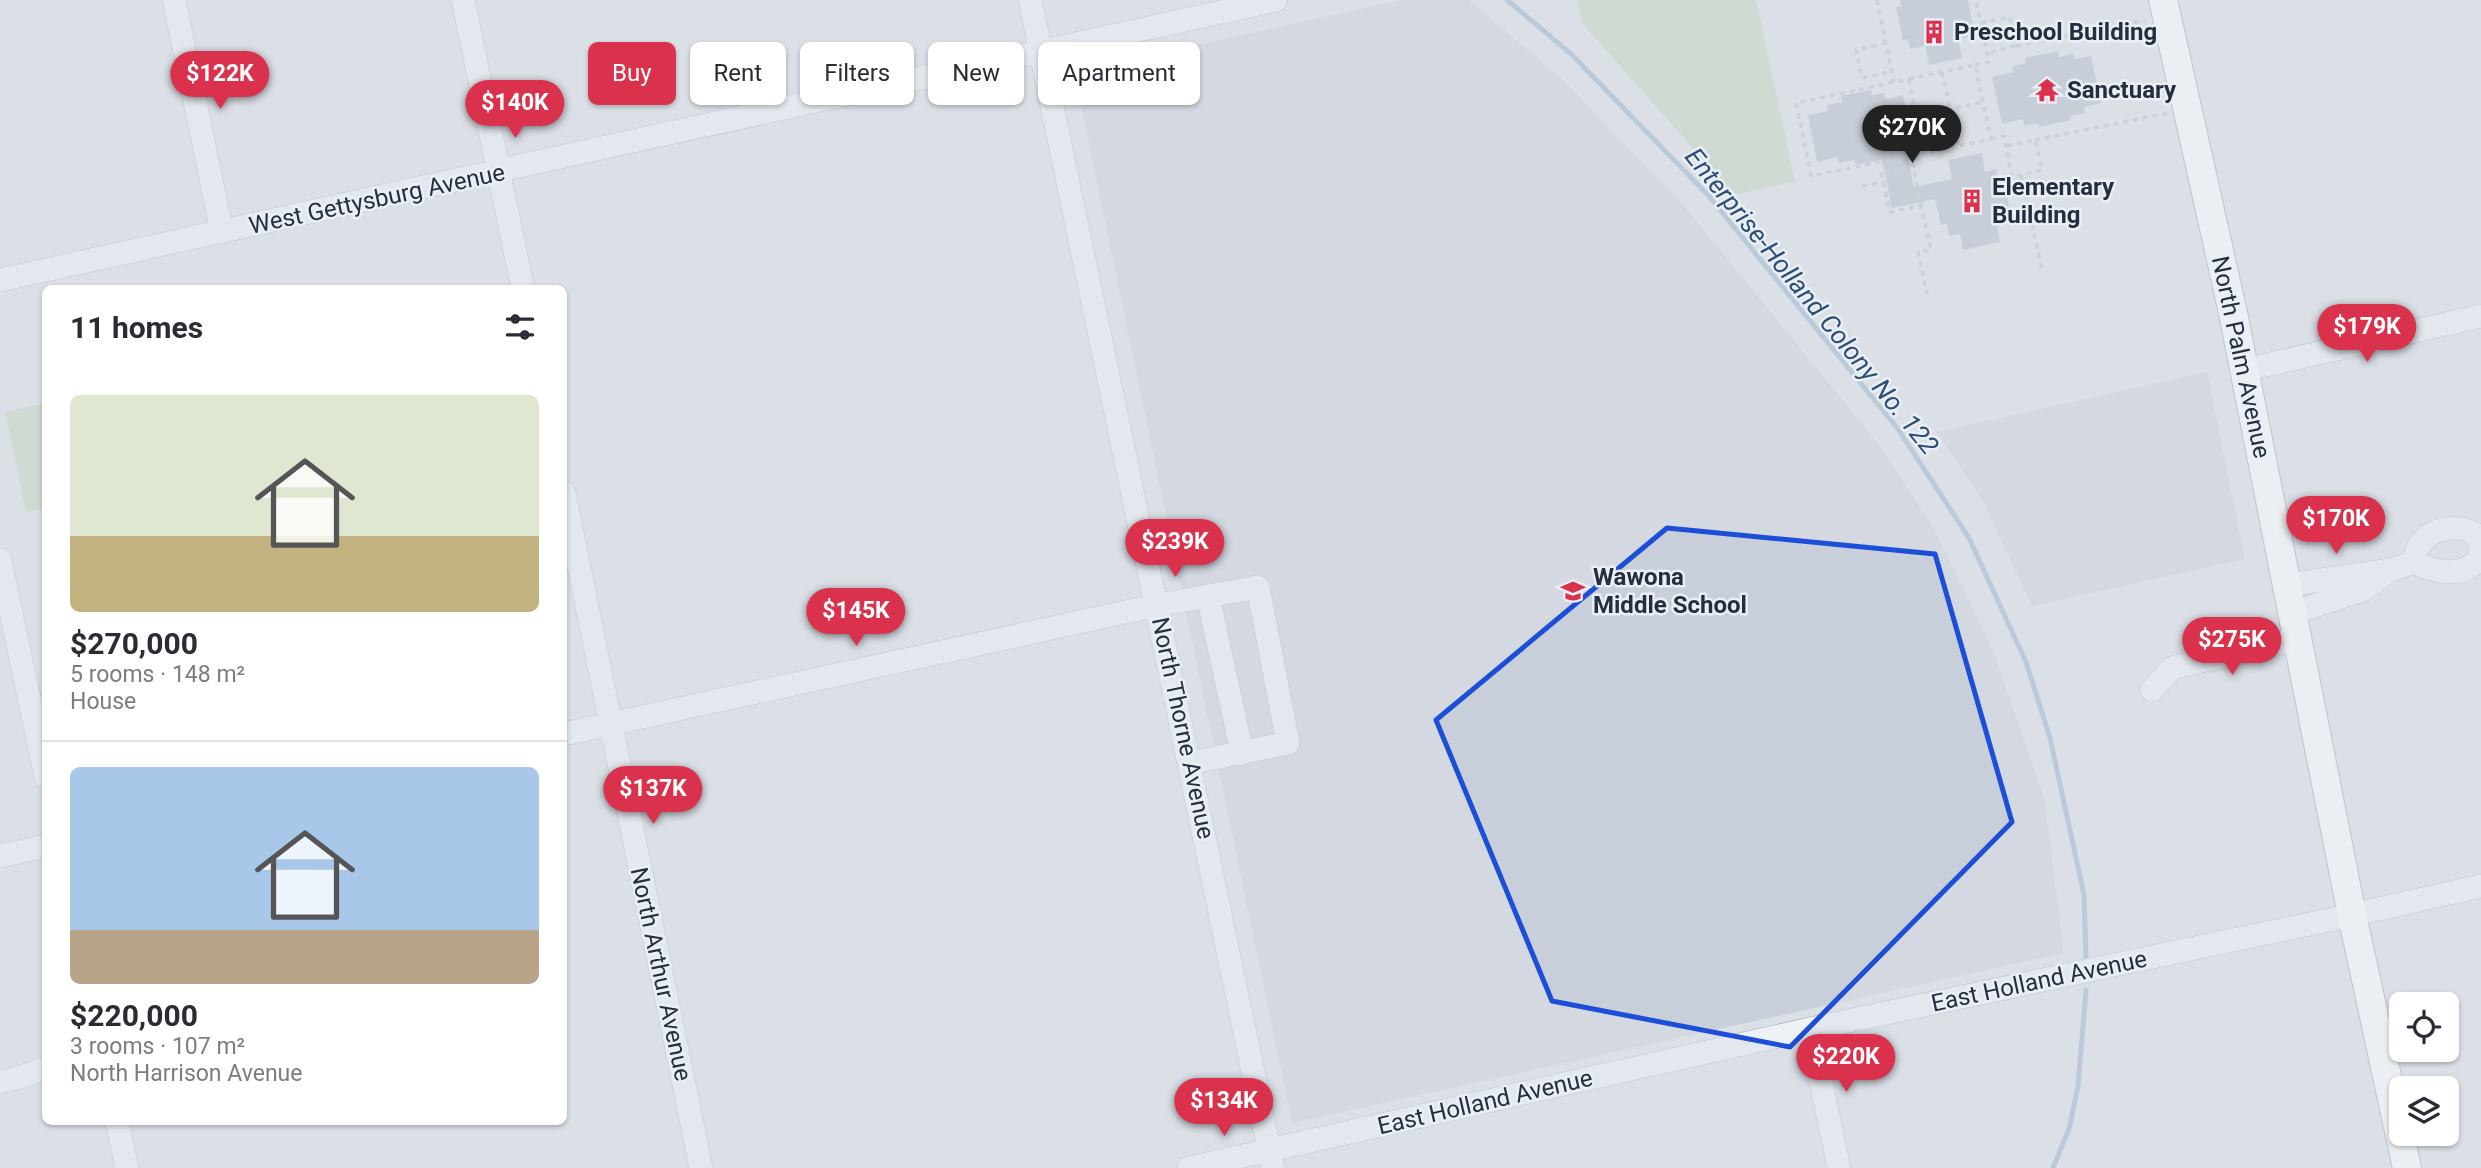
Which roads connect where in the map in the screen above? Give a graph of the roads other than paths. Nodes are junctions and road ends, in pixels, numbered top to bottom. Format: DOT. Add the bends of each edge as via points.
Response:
graph roads {
  1 [pos="174,0"];
  2 [pos="463,0"];
  3 [pos="1030,0"];
  4 [pos="1276,0"];
  5 [pos="2165,8"];
  6 [pos="1039,42"];
  7 [pos="1079,42"];
  8 [pos="1038,51"];
  9 [pos="1053,105"];
  10 [pos="500,172"];
  11 [pos="222,232"];
  12 [pos="0,281"];
  13 [pos="522,285"];
  14 [pos="2481,316"];
  15 [pos="2244,370"];
  16 [pos="567,508"];
  17 [pos="2481,552"];
  18 [pos="0,560"];
  19 [pos="2414,562"];
  20 [pos="2392,569"];
  21 [pos="2287,585"];
  22 [pos="1208,596"];
  23 [pos="1158,605"];
  24 [pos="2295,626"];
  25 [pos="2152,690"];
  26 [pos="609,724"];
  27 [pos="567,733"];
  28 [pos="1242,753"];
  29 [pos="42,759"];
  30 [pos="1190,763"];
  31 [pos="42,847"];
  32 [pos="0,856"];
  33 [pos="2481,886"];
  34 [pos="2352,915"];
  35 [pos="1810,1029"];
  36 [pos="42,1069"];
  37 [pos="0,1082"];
  38 [pos="118,1125"];
  39 [pos="1271,1159"];
  40 [pos="127,1168"];
  41 [pos="701,1168"];
  42 [pos="1189,1168"];
  43 [pos="1839,1168"];
  44 [pos="2407,1168"];
  1 -- 11 [label="street"];
  2 -- 10 [label="street"];
  3 -- 6 [label="street, North Thorne Avenue"];
  4 -- 7 [label="street, West Gettysburg Avenue"];
  5 -- 15 [label="main road, North Palm Avenue"];
  8 -- 10 [label="street, West Gettysburg Avenue"];
  9 -- 23 [label="street, North Thorne Avenue"];
  10 -- 11 [label="street, West Gettysburg Avenue"];
  10 -- 13 [label="street"];
  11 -- 12 [label="street, West Gettysburg Avenue"];
  14 -- 15 [label="street"];
  15 -- 21 [label="main road, North Palm Avenue"];
  16 -- 26 [label="street, North Arthur Avenue"];
  17 -- 19 [label="street" via="2468,569 2428,569"];
  17 -- 19 [label="street" via="2477,535 2465,527 2444,529 2422,541"];
  18 -- 29 [label="street"];
  19 -- 20 [label="street"];
  20 -- 21 [label="street"];
  20 -- 24 [label="street" via="2365,589"];
  21 -- 24 [label="main road, North Palm Avenue"];
  22 -- 23 [label="street"];
  22 -- 28 [label="street"];
  22 -- 28 [label="street" via="1258,587 1288,743"];
  23 -- 26 [label="street"];
  23 -- 30 [label="street, North Thorne Avenue"];
  24 -- 25 [label="street" via="2172,668"];
  24 -- 34 [label="main road, North Palm Avenue"];
  26 -- 27 [label="street"];
  26 -- 41 [label="street, North Arthur Avenue"];
  28 -- 30 [label="street"];
  30 -- 39 [label="street, North Thorne Avenue"];
  31 -- 32 [label="street"];
  33 -- 34 [label="street, East Holland Avenue"];
  34 -- 35 [label="street, East Holland Avenue"];
  34 -- 44 [label="main road, North Palm Avenue"];
  35 -- 39 [label="street, East Holland Avenue"];
  35 -- 43 [label="street"];
  36 -- 37 [label="street"];
  38 -- 40 [label="street"];
  39 -- 42 [label="street, East Holland Avenue"];
}
